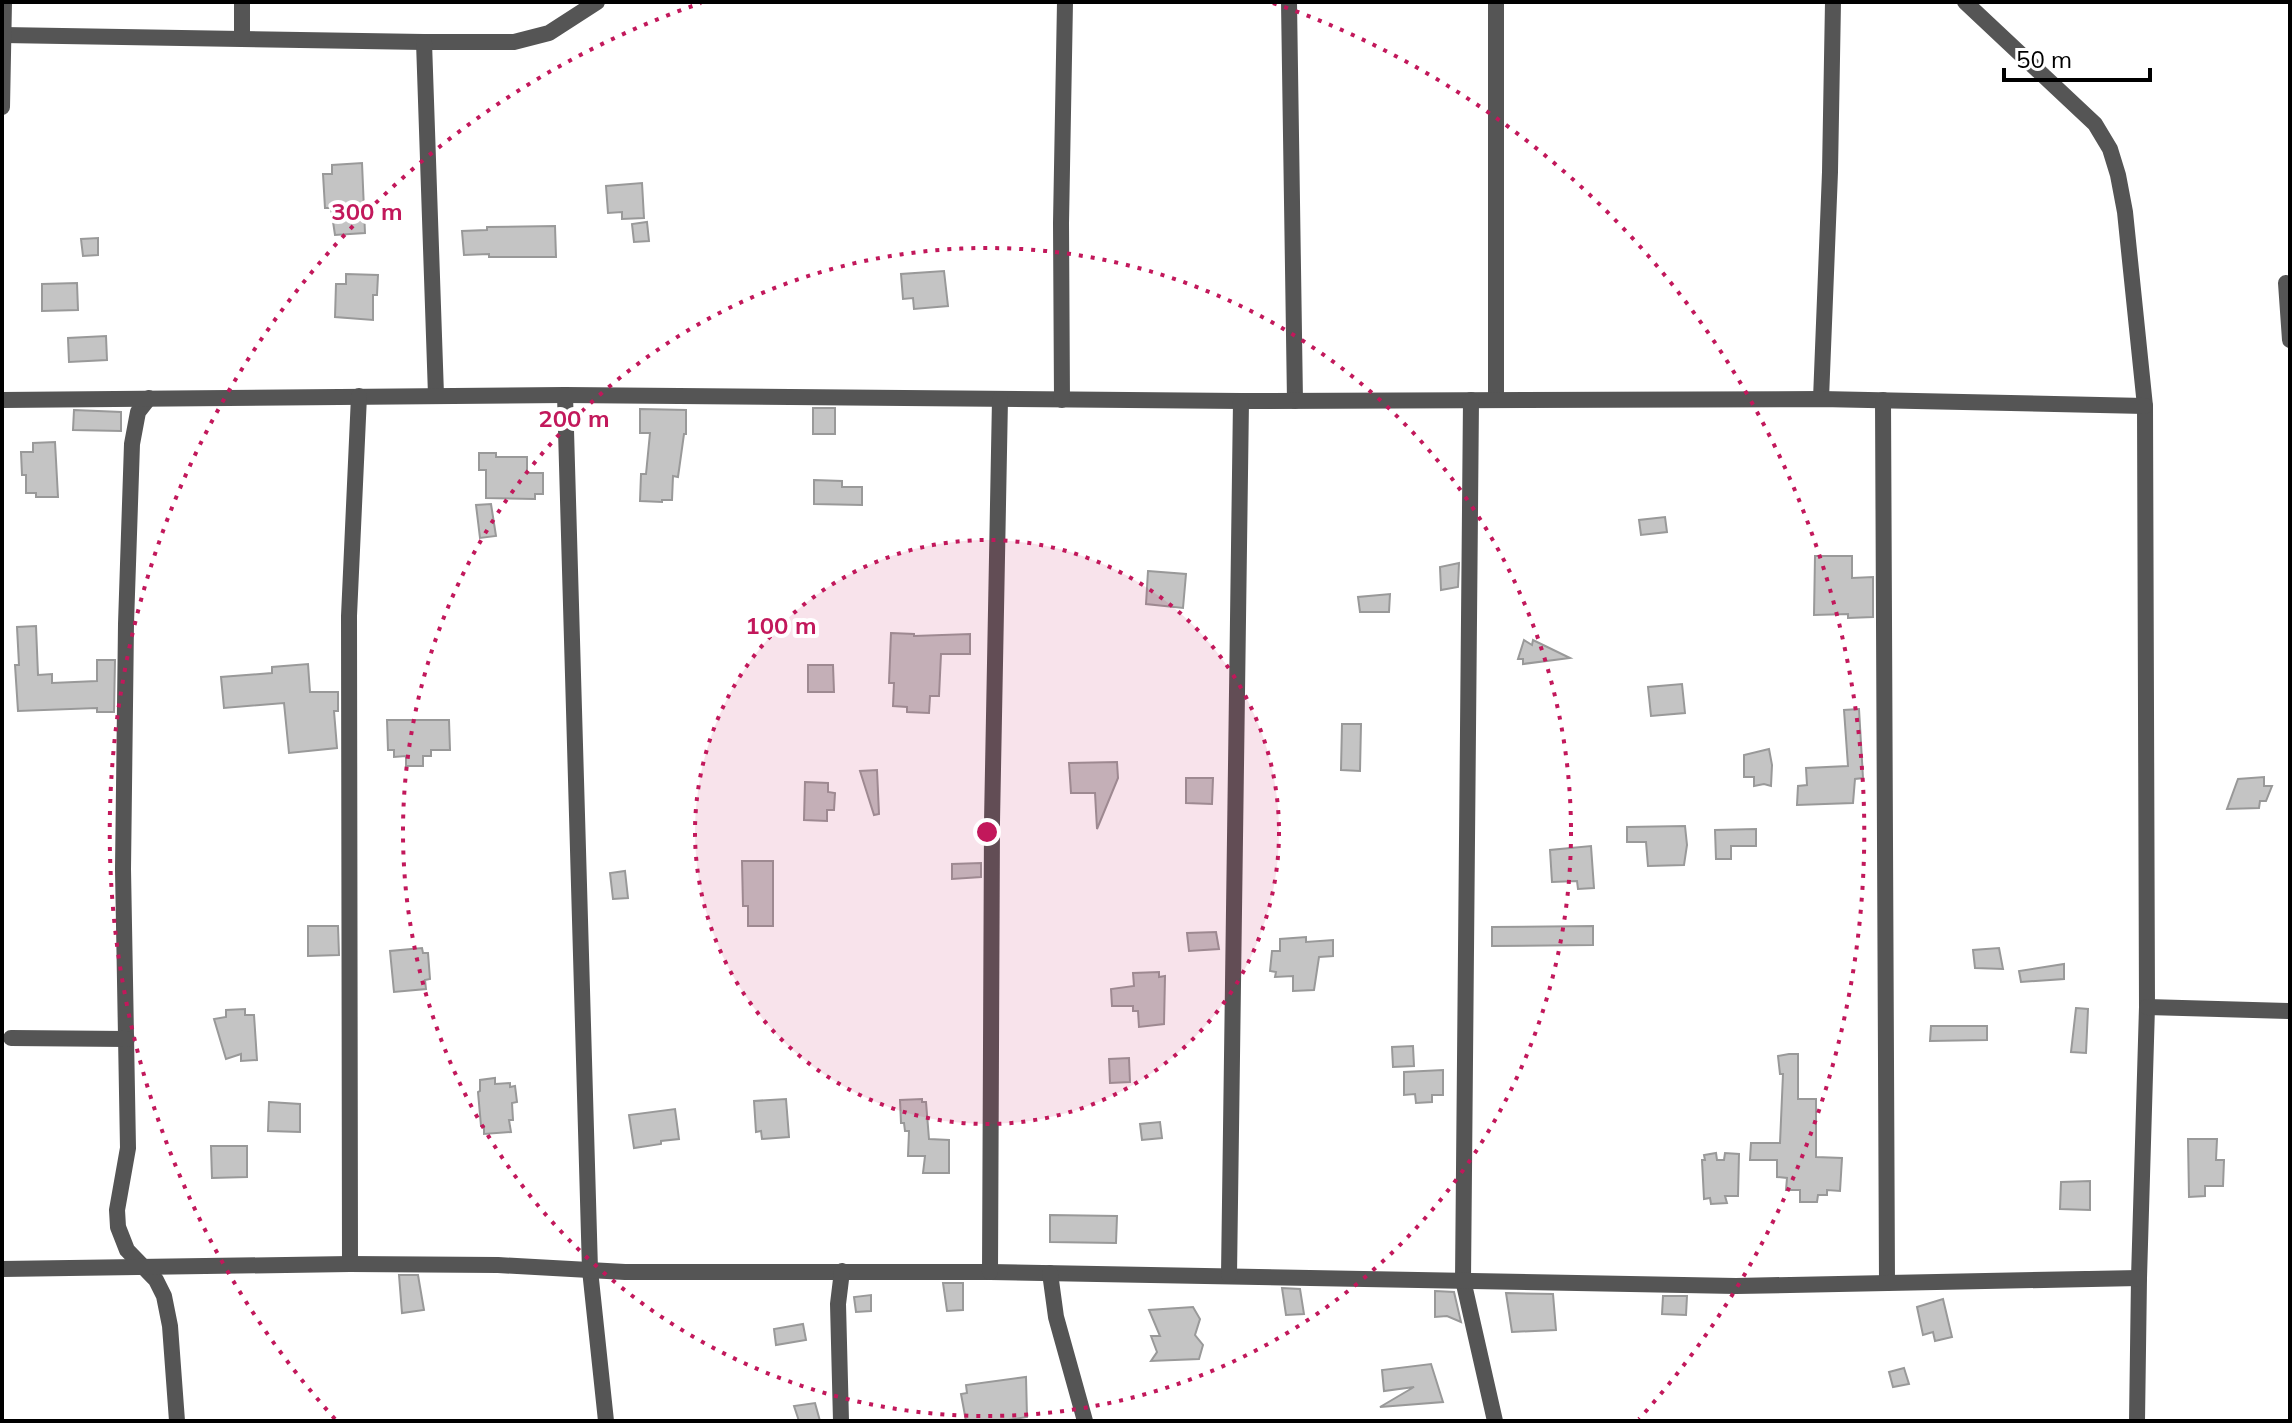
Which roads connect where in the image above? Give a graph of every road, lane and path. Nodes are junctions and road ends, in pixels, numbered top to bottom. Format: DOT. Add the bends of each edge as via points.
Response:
graph roads {
  1 [pos="4,2"];
  2 [pos="242,2"];
  3 [pos="597,2"];
  4 [pos="1065,2"];
  5 [pos="1289,2"];
  6 [pos="1496,2"];
  7 [pos="1833,2"];
  8 [pos="1965,2"];
  9 [pos="3,35"];
  10 [pos="242,38"];
  11 [pos="424,42"];
  12 [pos="2,107"];
  13 [pos="2286,283"];
  14 [pos="2290,340"];
  15 [pos="436,395"];
  16 [pos="565,395"];
  17 [pos="359,396"];
  18 [pos="149,398"];
  19 [pos="1000,399"];
  20 [pos="1496,399"];
  21 [pos="1821,399"];
  22 [pos="2,400"];
  23 [pos="1062,400"];
  24 [pos="1471,400"];
  25 [pos="1883,400"];
  26 [pos="1241,401"];
  27 [pos="1295,401"];
  28 [pos="2145,406"];
  29 [pos="2147,1007"];
  30 [pos="2290,1011"];
  31 [pos="11,1038"];
  32 [pos="127,1039"];
  33 [pos="350,1264"];
  34 [pos="143,1267"];
  35 [pos="2,1269"];
  36 [pos="590,1270"];
  37 [pos="842,1271"];
  38 [pos="990,1272"];
  39 [pos="1050,1273"];
  40 [pos="1229,1275"];
  41 [pos="2139,1278"];
  42 [pos="1463,1280"];
  43 [pos="1887,1283"];
  44 [pos="177,1421"];
  45 [pos="606,1421"];
  46 [pos="841,1421"];
  47 [pos="1085,1421"];
  48 [pos="1495,1421"];
  49 [pos="2137,1421"];
  1 -- 9 [label="street"];
  2 -- 10 [label="street"];
  3 -- 11 [label="street" via="530,39"];
  4 -- 23 [label="street"];
  5 -- 27 [label="street"];
  6 -- 20 [label="street"];
  7 -- 21 [label="street"];
  8 -- 28 [label="street" via="2095,124 2110,149 2125,212"];
  9 -- 10 [label="street"];
  9 -- 12 [label="street"];
  10 -- 11 [label="street"];
  11 -- 15 [label="street"];
  13 -- 14 [label="street"];
  15 -- 16 [label="street"];
  15 -- 17 [label="street"];
  16 -- 19 [label="street"];
  16 -- 36 [label="street"];
  17 -- 18 [label="street"];
  17 -- 33 [label="street" via="349,616"];
  18 -- 22 [label="street"];
  18 -- 32 [label="street" via="138,412 132,444 123,869"];
  19 -- 23 [label="street"];
  19 -- 38 [label="street"];
  20 -- 21 [label="street"];
  20 -- 24 [label="street"];
  21 -- 25 [label="street"];
  23 -- 26 [label="street"];
  24 -- 27 [label="street"];
  24 -- 42 [label="street"];
  25 -- 28 [label="street"];
  25 -- 43 [label="street"];
  26 -- 27 [label="street"];
  26 -- 40 [label="street"];
  28 -- 29 [label="street"];
  29 -- 30 [label="street"];
  29 -- 41 [label="street"];
  31 -- 32 [label="street"];
  32 -- 34 [label="street" via="128,1148 118,1227 127,1250"];
  33 -- 34 [label="street"];
  33 -- 36 [label="street"];
  34 -- 35 [label="street"];
  34 -- 44 [label="street" via="164,1296"];
  36 -- 37 [label="street"];
  36 -- 45 [label="street"];
  37 -- 38 [label="street"];
  37 -- 46 [label="street"];
  38 -- 39 [label="street"];
  39 -- 40 [label="street"];
  39 -- 47 [label="street" via="1056,1317"];
  40 -- 42 [label="street"];
  41 -- 43 [label="street"];
  41 -- 49 [label="street"];
  42 -- 43 [label="street" via="1736,1286"];
  42 -- 48 [label="street"];
}
